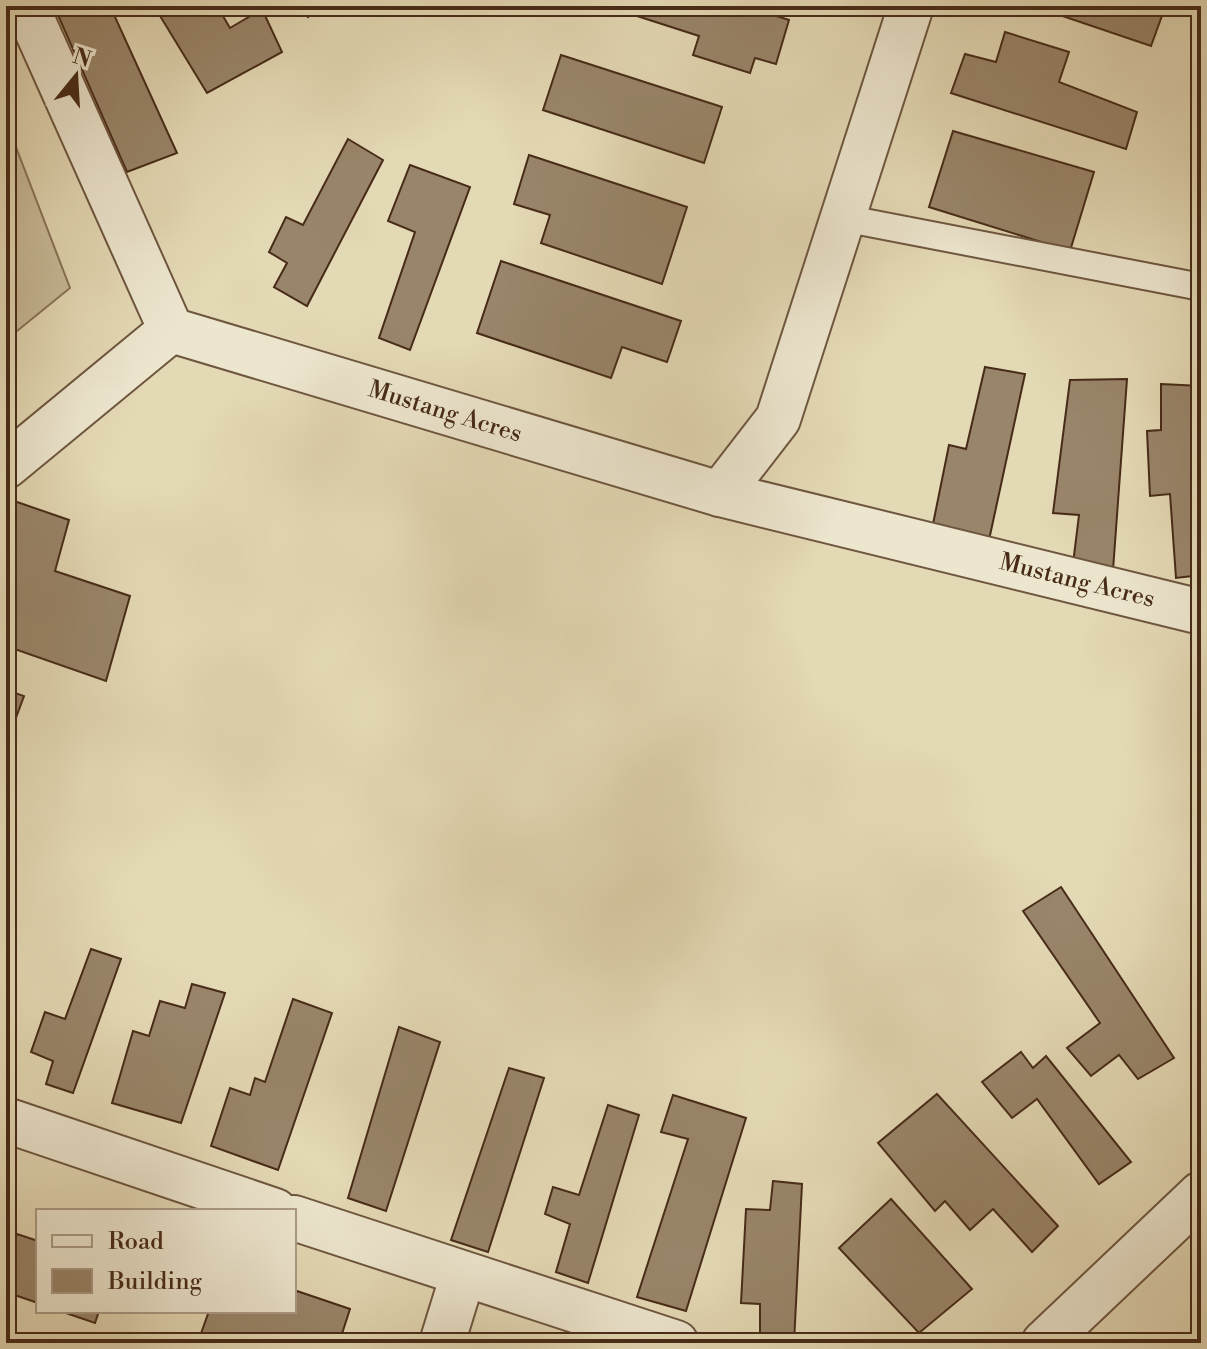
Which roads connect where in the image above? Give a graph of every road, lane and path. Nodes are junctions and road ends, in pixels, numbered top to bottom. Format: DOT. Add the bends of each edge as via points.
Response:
graph roads {
  1 [pos="26,6"];
  2 [pos="911,6"];
  3 [pos="843,218"];
  4 [pos="1201,287"];
  5 [pos="171,330"];
  6 [pos="6,466"];
  7 [pos="720,494"];
  8 [pos="1201,612"];
  9 [pos="6,1120"];
  10 [pos="1201,1194"];
  11 [pos="269,1209"];
  12 [pos="296,1219"];
  13 [pos="463,1275"];
  14 [pos="442,1343"];
  15 [pos="676,1343"];
  16 [pos="1044,1343"];
  1 -- 5 [label="street"];
  2 -- 3 [label="street"];
  3 -- 4 [label="lane"];
  3 -- 7 [label="street" via="778,419"];
  5 -- 6 [label="street"];
  5 -- 7 [label="street, Mustang Acres"];
  7 -- 8 [label="street, Mustang Acres"];
  9 -- 11 [label="street"];
  10 -- 16 [label="street"];
  12 -- 13 [label="street"];
  13 -- 14 [label="street"];
  13 -- 15 [label="street"];
}
